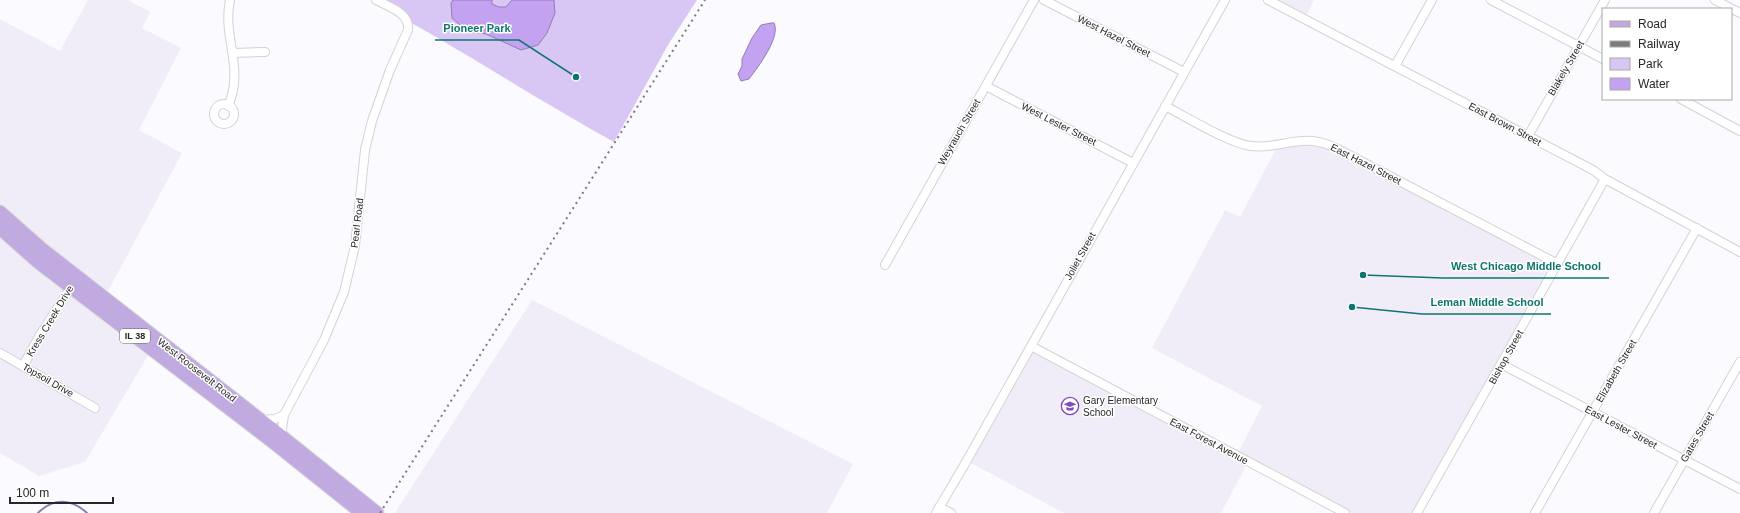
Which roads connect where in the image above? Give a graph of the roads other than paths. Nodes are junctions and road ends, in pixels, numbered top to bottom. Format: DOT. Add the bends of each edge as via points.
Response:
graph roads {
  1 [pos="230,0"];
  2 [pos="376,0"];
  3 [pos="1034,0"];
  4 [pos="1044,0"];
  5 [pos="1225,0"];
  6 [pos="1268,0"];
  7 [pos="1432,0"];
  8 [pos="1491,0"];
  9 [pos="1605,0"];
  10 [pos="1715,0"];
  11 [pos="1730,8"];
  12 [pos="1579,46"];
  13 [pos="265,52"];
  14 [pos="232,53"];
  15 [pos="1602,58"];
  16 [pos="1394,66"];
  17 [pos="1184,72"];
  18 [pos="986,86"];
  19 [pos="1683,100"];
  20 [pos="228,106"];
  21 [pos="1165,106"];
  22 [pos="1740,131"];
  23 [pos="1528,136"];
  24 [pos="1133,163"];
  25 [pos="1605,180"];
  26 [pos="0,212"];
  27 [pos="0,228"];
  28 [pos="1697,228"];
  29 [pos="1740,252"];
  30 [pos="885,264"];
  31 [pos="1558,264"];
  32 [pos="74,282"];
  33 [pos="1031,346"];
  34 [pos="0,353"];
  35 [pos="1740,362"];
  36 [pos="1502,364"];
  37 [pos="23,366"];
  38 [pos="95,408"];
  39 [pos="1592,412"];
  40 [pos="284,415"];
  41 [pos="260,420"];
  42 [pos="282,436"];
  43 [pos="1684,460"];
  44 [pos="1740,489"];
  45 [pos="937,510"];
  46 [pos="362,513"];
  47 [pos="377,513"];
  48 [pos="951,513"];
  49 [pos="1345,513"];
  50 [pos="1417,513"];
  51 [pos="1535,513"];
  52 [pos="1654,513"];
  1 -- 14 [label="street" via="228,19"];
  2 -- 40 [label="street, Pearl Road" via="399,12 408,23 408,30 390,70 370,128 350,272 342,297 322,343"];
  3 -- 18 [label="street, Weyrauch Street"];
  4 -- 17 [label="street, West Hazel Street"];
  5 -- 17 [label="street, Joliet Street"];
  6 -- 16 [label="street, East Brown Street"];
  7 -- 16 [label="street"];
  8 -- 12 [label="street"];
  9 -- 12 [label="street, Blakely Street"];
  10 -- 11 [label="street"];
  12 -- 15 [label="street"];
  12 -- 23 [label="street, Blakely Street"];
  13 -- 14 [label="street"];
  14 -- 20 [label="street" via="236,78"];
  16 -- 23 [label="street, East Brown Street"];
  17 -- 21 [label="street, Joliet Street"];
  18 -- 24 [label="street, West Lester Street"];
  18 -- 30 [label="street, Weyrauch Street"];
  19 -- 22 [label="street"];
  21 -- 24 [label="street, Joliet Street"];
  21 -- 31 [label="street, East Hazel Street" via="1248,146 1273,147 1301,141 1329,145"];
  23 -- 25 [label="street, East Brown Street" via="1593,170"];
  24 -- 33 [label="street, Joliet Street"];
  25 -- 28 [label="street, East Brown Street"];
  25 -- 31 [label="street, Bishop Street"];
  26 -- 32 [label="main road, West Roosevelt Road / IL 38"];
  27 -- 32 [label="main road, West Roosevelt Road / IL 38" via="37,261"];
  28 -- 29 [label="street, East Brown Street"];
  28 -- 39 [label="street, Elizabeth Street"];
  31 -- 36 [label="street, Bishop Street"];
  32 -- 37 [label="street, Kress Creek Drive"];
  32 -- 41 [label="main road, West Roosevelt Road / IL 38"];
  32 -- 46 [label="main road, West Roosevelt Road / IL 38"];
  33 -- 45 [label="street, Joliet Street"];
  33 -- 49 [label="street, East Forest Avenue"];
  34 -- 37 [label="street, Topsoil Drive"];
  35 -- 43 [label="street, Gates Street"];
  36 -- 39 [label="street, East Lester Street"];
  36 -- 50 [label="street, Bishop Street"];
  37 -- 38 [label="street, Topsoil Drive"];
  39 -- 43 [label="street, East Lester Street"];
  39 -- 51 [label="street, Elizabeth Street"];
  40 -- 41 [label="street" via="275,419"];
  40 -- 42 [label="street, Pearl Road"];
  41 -- 42 [label="main road, West Roosevelt Road / IL 38"];
  42 -- 47 [label="main road, West Roosevelt Road / IL 38"];
  43 -- 44 [label="street, East Lester Street"];
  43 -- 52 [label="street, Gates Street"];
  45 -- 48 [label="street"];
}
